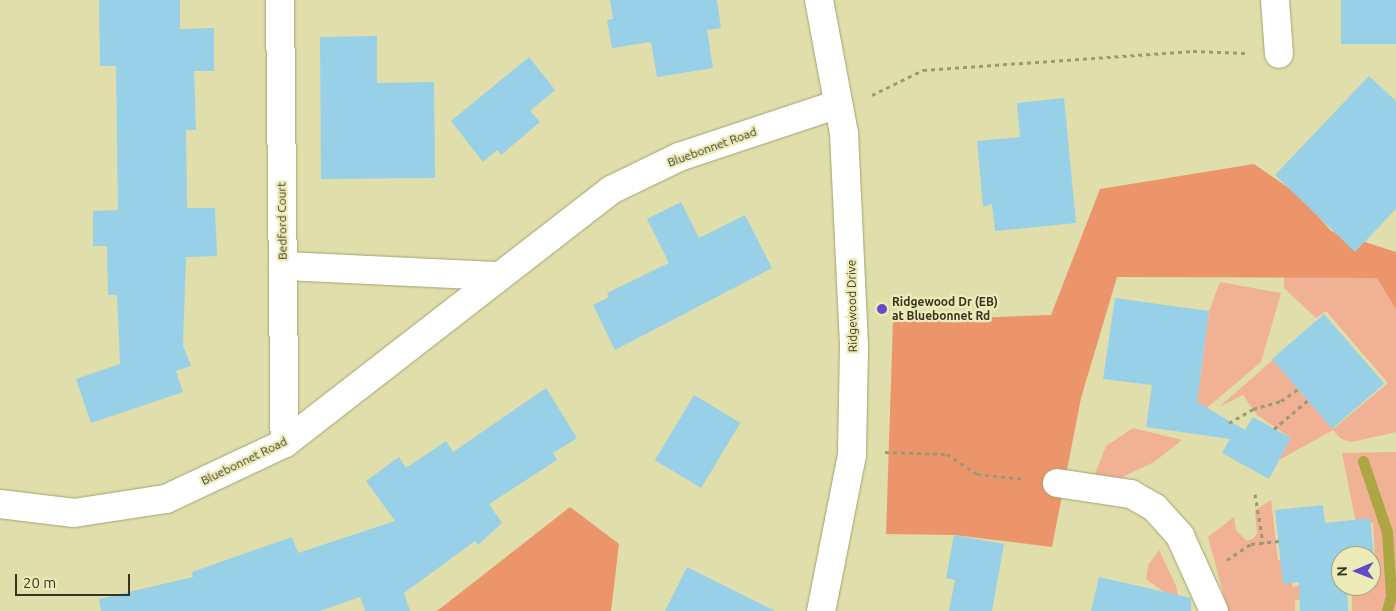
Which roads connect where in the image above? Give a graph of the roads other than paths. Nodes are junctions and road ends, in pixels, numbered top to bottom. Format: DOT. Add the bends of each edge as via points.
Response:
graph roads {
  1 [pos="280,0"];
  2 [pos="819,0"];
  3 [pos="1275,0"];
  4 [pos="1279,54"];
  5 [pos="838,104"];
  6 [pos="283,266"];
  7 [pos="497,276"];
  8 [pos="285,443"];
  9 [pos="1056,483"];
  10 [pos="0,504"];
  11 [pos="821,611"];
  12 [pos="1214,611"];
  1 -- 6 [label="street, Bedford Court"];
  2 -- 5 [label="street, Ridgewood Drive"];
  3 -- 4 [label="street"];
  5 -- 7 [label="street, Bluebonnet Road" via="679,157 611,190"];
  5 -- 11 [label="street, Ridgewood Drive" via="844,133 852,242 852,455"];
  6 -- 7 [label="street"];
  6 -- 8 [label="street, Bedford Court"];
  7 -- 8 [label="street, Bluebonnet Road"];
  8 -- 10 [label="street, Bluebonnet Road" via="166,499 74,513"];
  9 -- 12 [label="street" via="1124,493 1146,502 1168,519 1195,567"];
}
